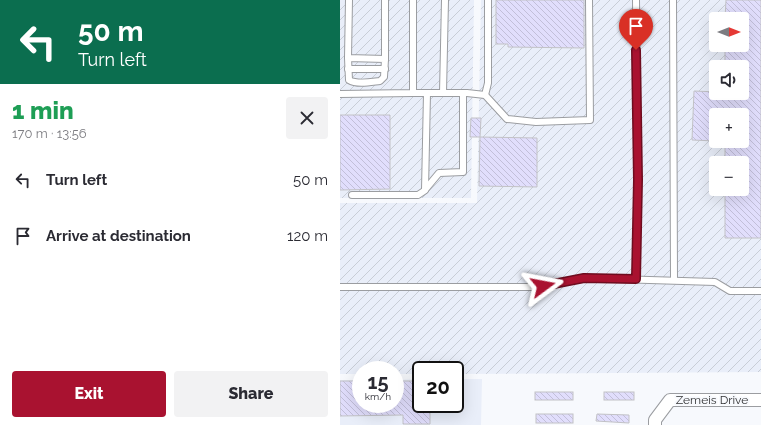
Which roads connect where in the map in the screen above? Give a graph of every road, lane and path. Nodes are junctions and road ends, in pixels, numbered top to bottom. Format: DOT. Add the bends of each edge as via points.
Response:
graph roads {
  1 [pos="349,0"];
  2 [pos="385,0"];
  3 [pos="413,0"];
  4 [pos="445,0"];
  5 [pos="488,0"];
  6 [pos="589,0"];
  7 [pos="636,0"];
  8 [pos="673,0"];
  9 [pos="348,58"];
  10 [pos="385,59"];
  11 [pos="348,69"];
  12 [pos="385,69"];
  13 [pos="426,93"];
  14 [pos="444,93"];
  15 [pos="464,93"];
  16 [pos="340,94"];
  17 [pos="413,94"];
  18 [pos="485,95"];
  19 [pos="425,190"];
  20 [pos="352,195"];
  21 [pos="636,279"];
  22 [pos="674,280"];
  23 [pos="340,287"];
  24 [pos="761,291"];
  25 [pos="761,400"];
  26 [pos="655,425"];
  1 -- 9 [label="lane"];
  2 -- 10 [label="lane"];
  3 -- 17 [label="lane"];
  4 -- 14 [label="lane"];
  5 -- 18 [label="lane" via="488,83"];
  6 -- 18 [label="lane" via="590,120 536,122 507,119"];
  7 -- 21 [label="lane"];
  8 -- 22 [label="lane"];
  9 -- 10 [label="lane"];
  9 -- 11 [label="lane"];
  10 -- 12 [label="lane"];
  11 -- 12 [label="lane"];
  11 -- 12 [label="lane" via="349,80 353,82 380,81 384,77"];
  13 -- 14 [label="lane"];
  13 -- 17 [label="lane"];
  13 -- 19 [label="lane"];
  14 -- 15 [label="lane"];
  15 -- 18 [label="lane"];
  15 -- 19 [label="lane" via="463,172 439,173"];
  16 -- 17 [label="lane"];
  19 -- 20 [label="lane" via="418,195"];
  21 -- 22 [label="lane"];
  21 -- 23 [label="lane" via="584,278 543,286"];
  22 -- 24 [label="lane" via="715,282 730,291"];
  25 -- 26 [label="street, Zemeis Drive" via="670,400 655,420"];
}
